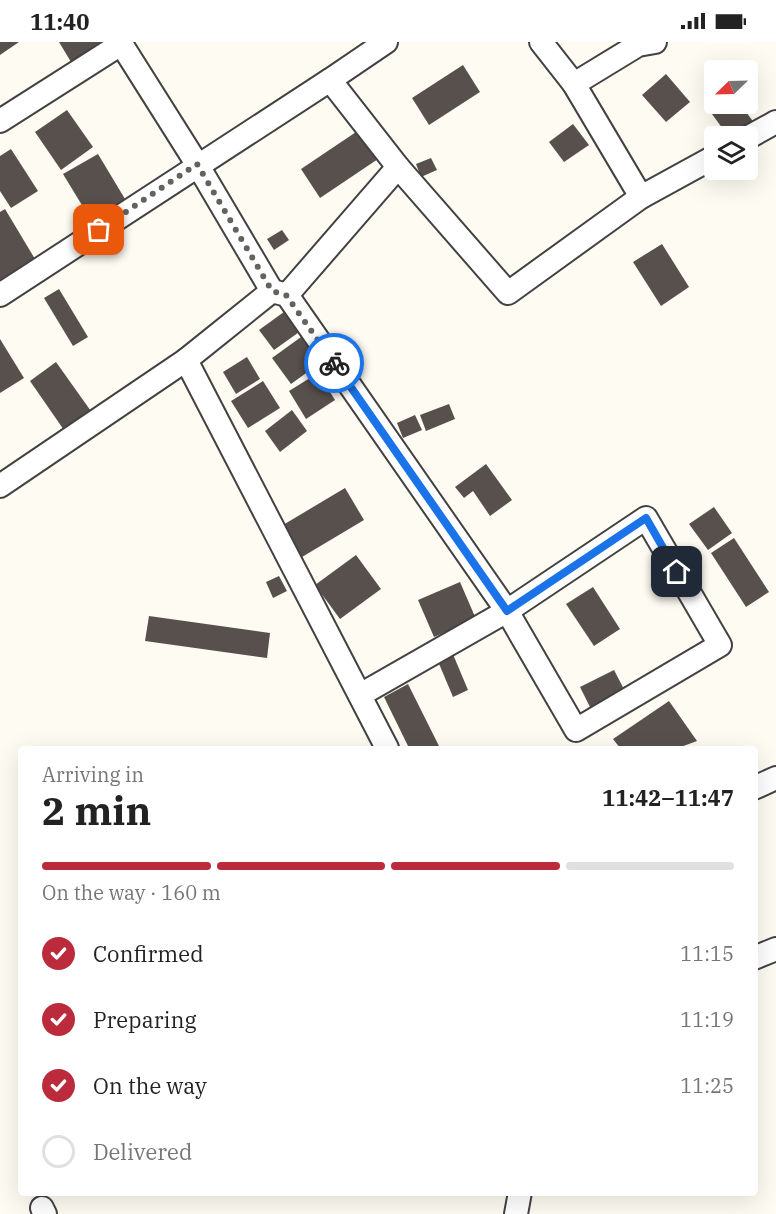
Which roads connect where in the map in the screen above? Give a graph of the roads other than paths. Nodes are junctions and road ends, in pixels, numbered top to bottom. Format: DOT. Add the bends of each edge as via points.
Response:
graph roads {
  1 [pos="386,42"];
  2 [pos="541,42"];
  3 [pos="655,42"];
  4 [pos="120,43"];
  5 [pos="621,49"];
  6 [pos="330,80"];
  7 [pos="574,84"];
  8 [pos="0,121"];
  9 [pos="776,122"];
  10 [pos="758,132"];
  11 [pos="704,162"];
  12 [pos="197,164"];
  13 [pos="398,167"];
  14 [pos="641,197"];
  15 [pos="279,293"];
  16 [pos="0,295"];
  17 [pos="186,360"];
  18 [pos="0,486"];
  19 [pos="507,611"];
  20 [pos="360,695"];
  21 [pos="386,746"];
  22 [pos="776,778"];
  23 [pos="758,786"];
  24 [pos="776,949"];
  25 [pos="758,956"];
  26 [pos="519,1196"];
  27 [pos="516,1214"];
  1 -- 6 [label="street"];
  2 -- 7 [label="street"];
  3 -- 5 [label="street"];
  4 -- 8 [label="street"];
  4 -- 12 [label="street"];
  5 -- 7 [label="street"];
  6 -- 12 [label="street"];
  6 -- 13 [label="street"];
  7 -- 14 [label="street"];
  9 -- 10 [label="street"];
  11 -- 14 [label="street"];
  12 -- 15 [label="street"];
  12 -- 16 [label="street"];
  13 -- 14 [label="street" via="508,293"];
  13 -- 15 [label="street"];
  15 -- 17 [label="street"];
  15 -- 19 [label="street"];
  17 -- 18 [label="street"];
  17 -- 20 [label="street"];
  19 -- 19 [label="street" via="646,518 720,645 576,730"];
  19 -- 20 [label="street"];
  20 -- 21 [label="street"];
  22 -- 23 [label="street"];
  24 -- 25 [label="street"];
  26 -- 27 [label="street"];
}
